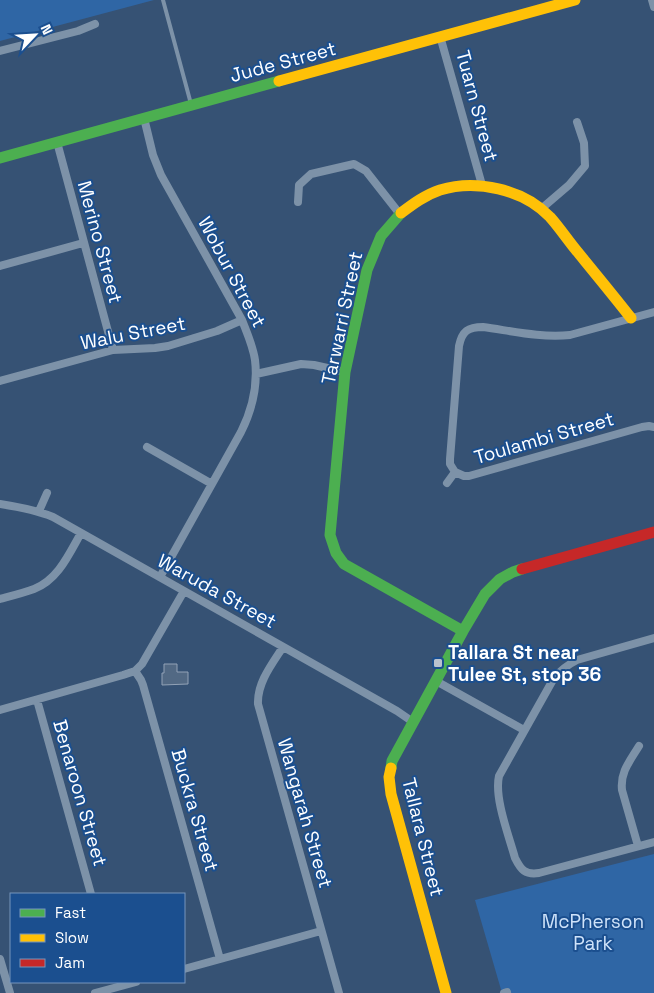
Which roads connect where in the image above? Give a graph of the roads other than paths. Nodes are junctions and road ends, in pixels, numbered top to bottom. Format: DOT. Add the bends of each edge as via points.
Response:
graph roads {
  1 [pos="163,0"];
  2 [pos="575,0"];
  3 [pos="652,0"];
  4 [pos="654,7"];
  5 [pos="95,24"];
  6 [pos="440,36"];
  7 [pos="0,51"];
  8 [pos="192,105"];
  9 [pos="144,118"];
  10 [pos="577,122"];
  11 [pos="56,142"];
  12 [pos="0,158"];
  13 [pos="482,185"];
  14 [pos="298,202"];
  15 [pos="541,209"];
  16 [pos="399,214"];
  17 [pos="83,243"];
  18 [pos="0,266"];
  19 [pos="654,312"];
  20 [pos="632,318"];
  21 [pos="242,320"];
  22 [pos="113,350"];
  23 [pos="345,372"];
  24 [pos="256,374"];
  25 [pos="0,381"];
  26 [pos="654,427"];
  27 [pos="147,447"];
  28 [pos="455,472"];
  29 [pos="447,483"];
  30 [pos="212,484"];
  31 [pos="47,493"];
  32 [pos="0,504"];
  33 [pos="39,511"];
  34 [pos="654,532"];
  35 [pos="81,533"];
  36 [pos="160,577"];
  37 [pos="184,591"];
  38 [pos="0,599"];
  39 [pos="463,632"];
  40 [pos="654,638"];
  41 [pos="283,647"];
  42 [pos="134,671"];
  43 [pos="436,681"];
  44 [pos="37,700"];
  45 [pos="0,710"];
  46 [pos="412,722"];
  47 [pos="524,730"];
  48 [pos="639,746"];
  49 [pos="654,842"];
  50 [pos="638,846"];
  51 [pos="91,893"];
  52 [pos="321,931"];
  53 [pos="0,959"];
  54 [pos="220,959"];
  55 [pos="185,969"];
  56 [pos="116,984"];
  57 [pos="10,993"];
  58 [pos="95,993"];
  59 [pos="339,993"];
  60 [pos="446,993"];
  1 -- 8 [label="lane"];
  2 -- 6 [label="street, Jude Street"];
  3 -- 4 [label="street"];
  5 -- 7 [label="street"];
  6 -- 8 [label="street, Jude Street"];
  6 -- 13 [label="street, Tuarn Street"];
  8 -- 9 [label="street, Jude Street"];
  9 -- 11 [label="street, Jude Street"];
  9 -- 21 [label="street, Wobur Street" via="161,175"];
  10 -- 15 [label="street" via="584,143 585,166 570,185"];
  11 -- 12 [label="street, Jude Street"];
  11 -- 17 [label="street, Merino Street"];
  13 -- 15 [label="street, Tarwarri Street" via="511,192"];
  13 -- 16 [label="street, Tarwarri Street" via="440,190"];
  14 -- 16 [label="street" via="299,185 311,174 354,164 366,171"];
  15 -- 20 [label="street, Tarwarri Street"];
  16 -- 23 [label="street, Tarwarri Street" via="372,254"];
  17 -- 18 [label="street"];
  17 -- 22 [label="street, Merino Street"];
  19 -- 20 [label="street"];
  20 -- 28 [label="street" via="558,336 483,327 468,329 459,346 450,459"];
  21 -- 22 [label="street, Walu Street" via="168,346"];
  21 -- 24 [label="street, Wobur Street" via="252,346"];
  22 -- 25 [label="street, Walu Street"];
  23 -- 24 [label="street" via="301,364"];
  23 -- 39 [label="street, Tarwarri Street" via="330,535 336,553 344,564"];
  24 -- 30 [label="street, Wobur Street" via="248,418"];
  26 -- 28 [label="street, Toulambi Street" via="642,427 469,476"];
  27 -- 30 [label="street"];
  28 -- 29 [label="street, Toulambi Street"];
  30 -- 36 [label="street, Wobur Street"];
  31 -- 33 [label="street"];
  32 -- 33 [label="street, Waruda Street"];
  33 -- 35 [label="street, Waruda Street"];
  34 -- 39 [label="street, Tallara Street" via="507,575 489,589"];
  35 -- 36 [label="street, Waruda Street"];
  35 -- 38 [label="street" via="54,576 35,589"];
  36 -- 37 [label="street, Waruda Street"];
  37 -- 41 [label="street, Waruda Street"];
  37 -- 42 [label="street" via="142,664"];
  39 -- 43 [label="street, Tallara Street"];
  40 -- 47 [label="street" via="567,665 554,678"];
  41 -- 46 [label="street, Waruda Street"];
  41 -- 52 [label="street, Wangarah Street" via="261,684 258,704"];
  42 -- 44 [label="street"];
  42 -- 54 [label="street, Buckra Street" via="143,685"];
  43 -- 46 [label="street, Tallara Street"];
  43 -- 47 [label="street"];
  44 -- 45 [label="street"];
  44 -- 51 [label="street, Benaroon Street"];
  46 -- 60 [label="street, Tallara Street" via="392,761 389,784"];
  47 -- 50 [label="street" via="499,776 498,784 500,805 519,866 525,872 539,873"];
  48 -- 50 [label="street" via="621,781"];
  49 -- 50 [label="street"];
  52 -- 54 [label="street"];
  52 -- 59 [label="street, Wangarah Street"];
  53 -- 57 [label="street"];
  54 -- 55 [label="street"];
  56 -- 58 [label="street"];
}
